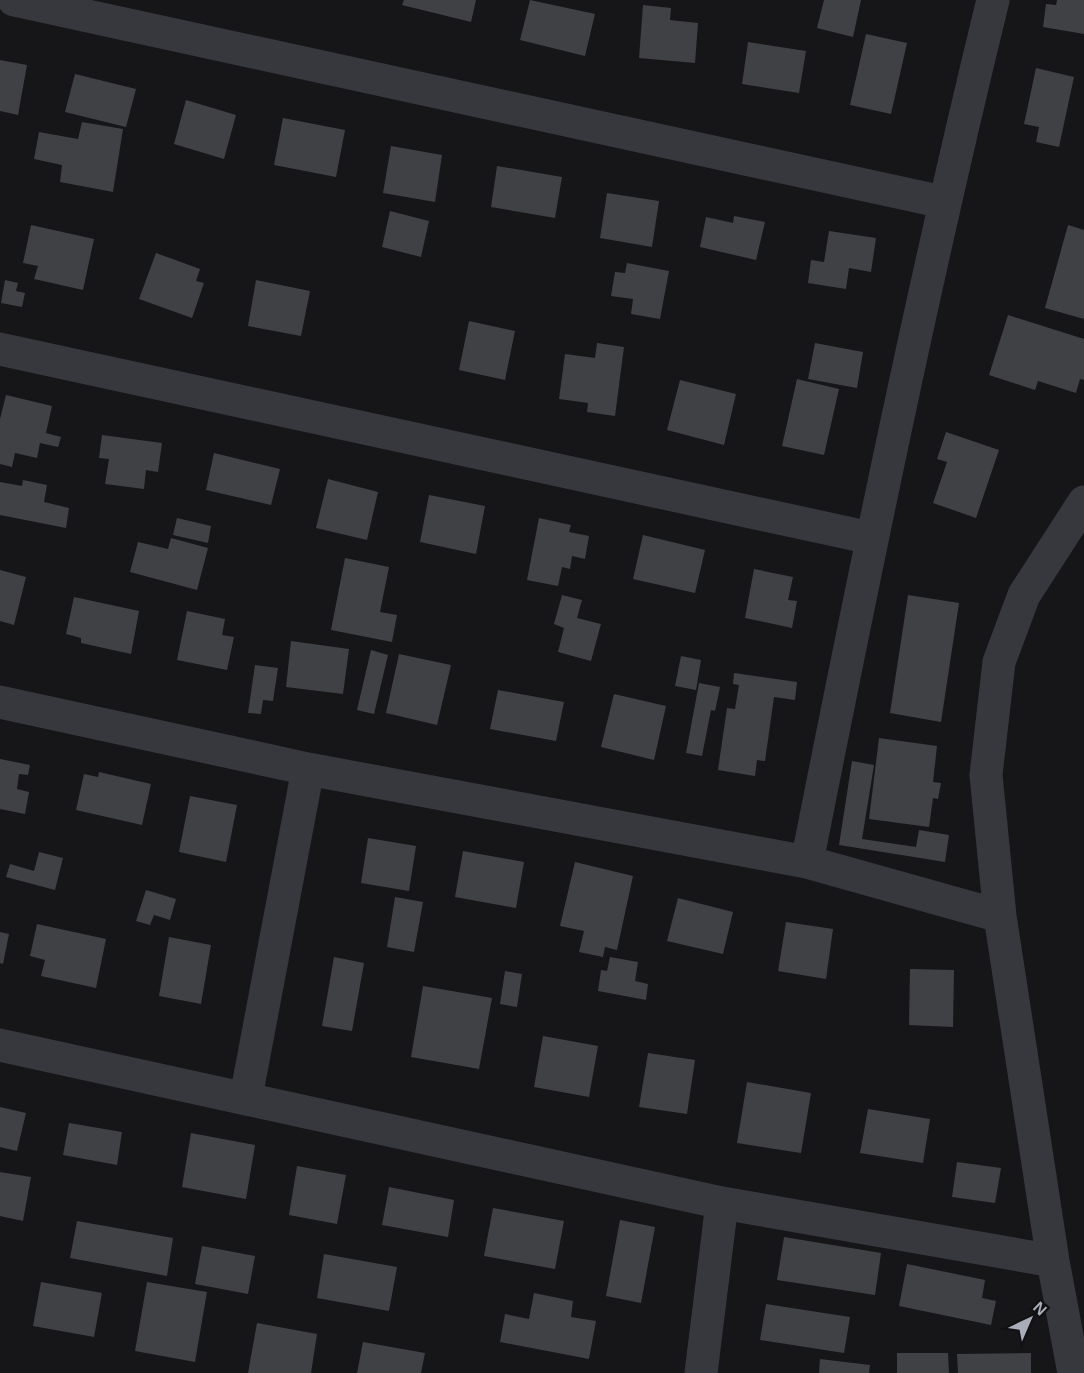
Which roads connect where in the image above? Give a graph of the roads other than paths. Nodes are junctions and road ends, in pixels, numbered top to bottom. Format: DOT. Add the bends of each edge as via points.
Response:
graph roads {
  1 [pos="14,0"];
  2 [pos="993,0"];
  3 [pos="943,202"];
  4 [pos="0,350"];
  5 [pos="1084,502"];
  6 [pos="871,538"];
  7 [pos="0,702"];
  8 [pos="308,769"];
  9 [pos="807,862"];
  10 [pos="1000,916"];
  11 [pos="0,1045"];
  12 [pos="246,1097"];
  13 [pos="722,1203"];
  14 [pos="1053,1261"];
  15 [pos="701,1373"];
  16 [pos="1074,1373"];
  1 -- 3 [label="street"];
  2 -- 3 [label="street"];
  3 -- 6 [label="street"];
  4 -- 6 [label="street"];
  5 -- 10 [label="street" via="1024,595 999,662 986,776"];
  6 -- 9 [label="street"];
  7 -- 8 [label="street"];
  8 -- 9 [label="street"];
  8 -- 12 [label="street"];
  9 -- 10 [label="street"];
  10 -- 14 [label="street"];
  11 -- 12 [label="street"];
  12 -- 13 [label="street"];
  13 -- 14 [label="street"];
  13 -- 15 [label="street"];
  14 -- 16 [label="street"];
}
